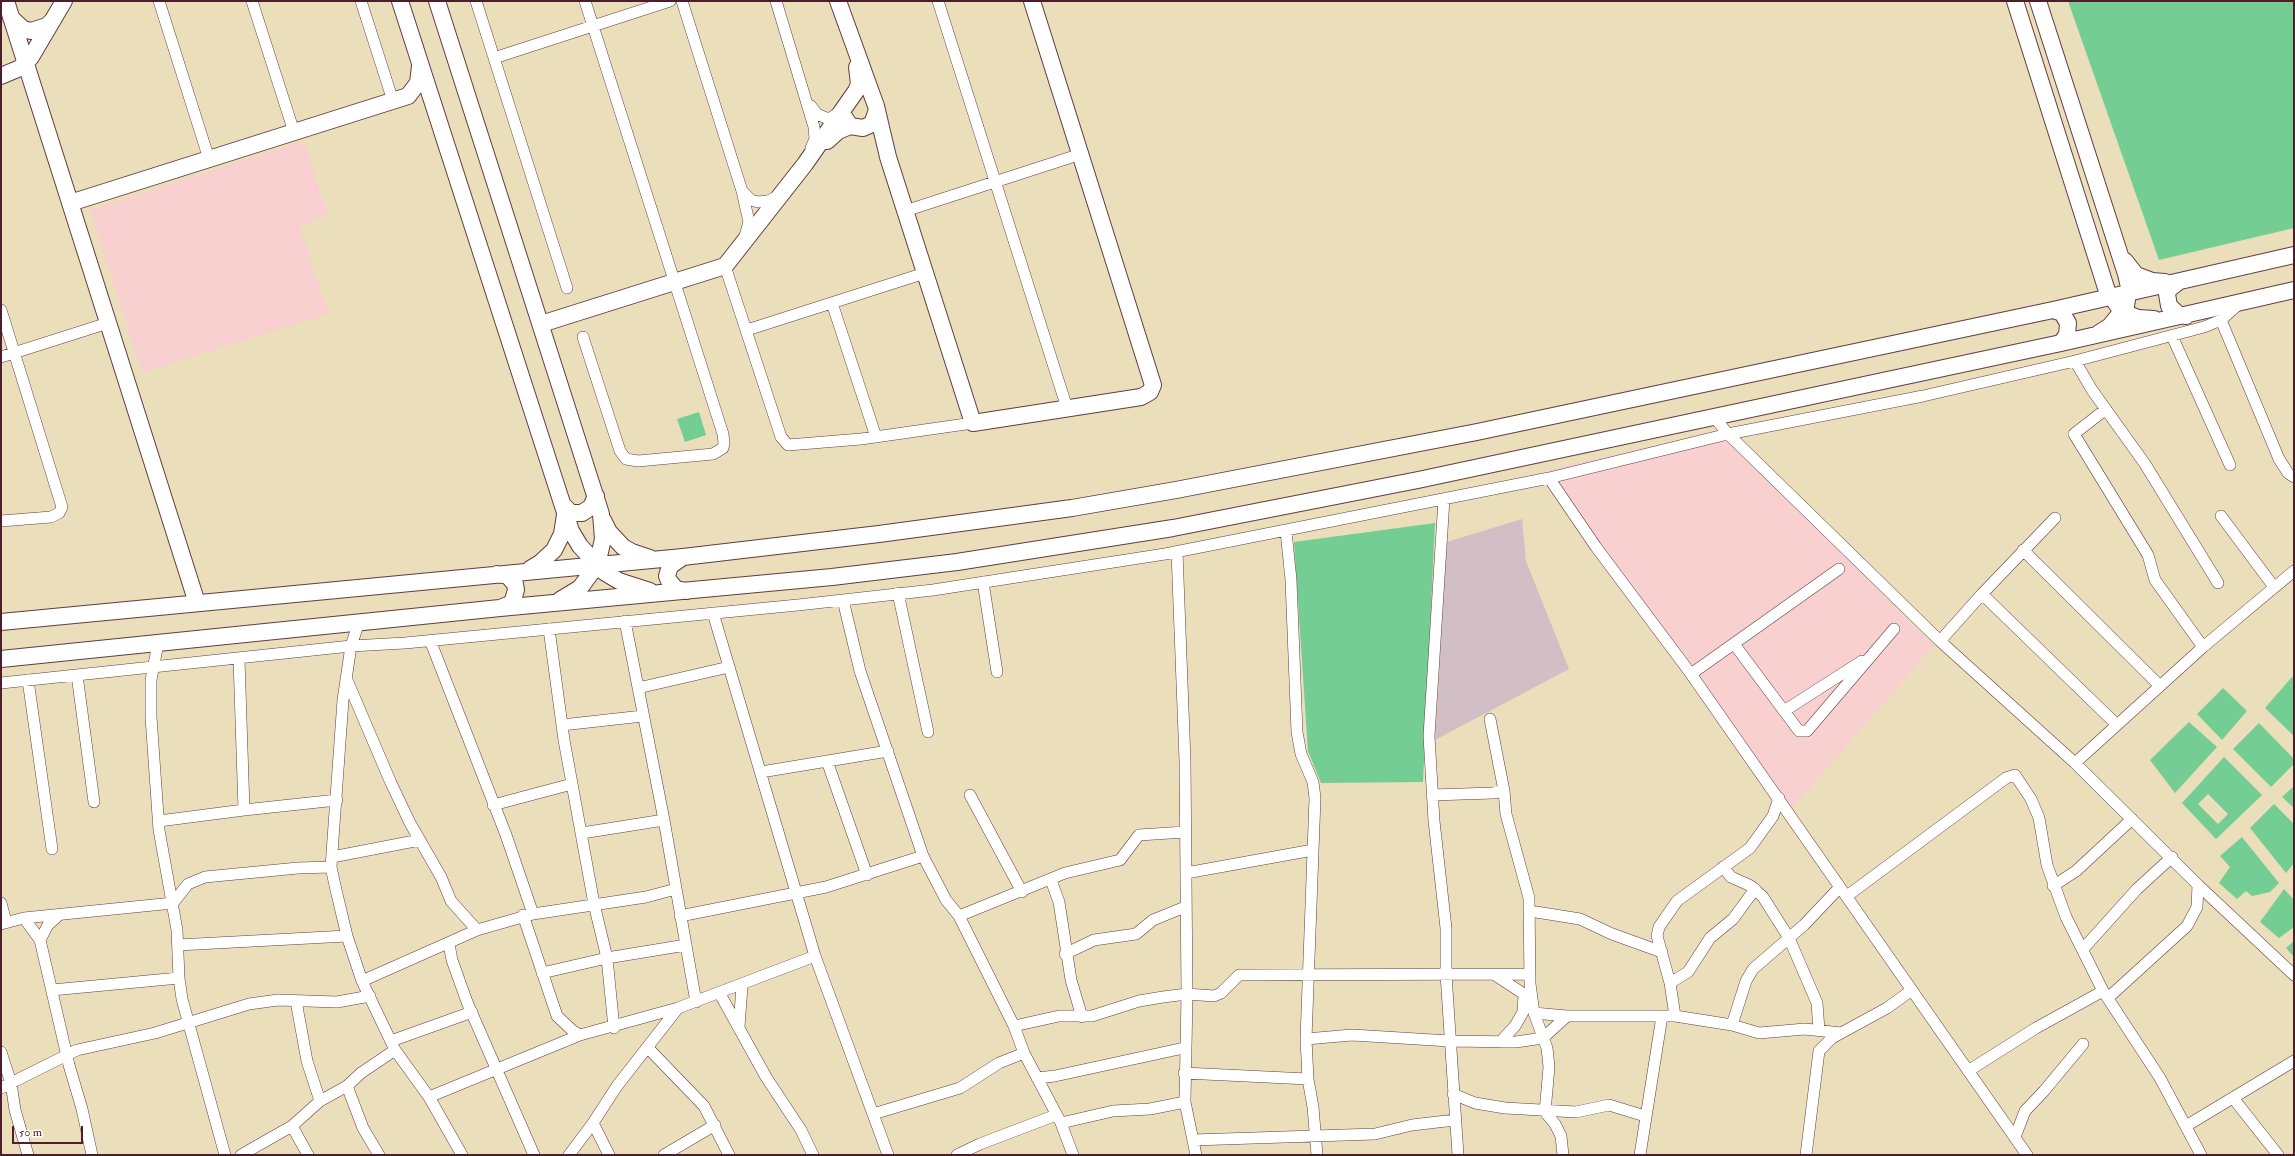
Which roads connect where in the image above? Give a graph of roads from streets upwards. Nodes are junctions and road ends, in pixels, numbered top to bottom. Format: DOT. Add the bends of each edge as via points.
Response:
graph roads {
  1 [pos="6,1"];
  2 [pos="64,1"];
  3 [pos="159,1"];
  4 [pos="252,1"];
  5 [pos="361,1"];
  6 [pos="400,1"];
  7 [pos="437,1"];
  8 [pos="476,1"];
  9 [pos="585,1"];
  10 [pos="670,1"];
  11 [pos="682,1"];
  12 [pos="776,1"];
  13 [pos="838,1"];
  14 [pos="938,1"];
  15 [pos="1032,1"];
  16 [pos="2015,1"];
  17 [pos="2038,1"];
  18 [pos="11,18"];
  19 [pos="53,20"];
  20 [pos="593,26"];
  21 [pos="854,48"];
  22 [pos="494,58"];
  23 [pos="25,64"];
  24 [pos="420,66"];
  25 [pos="1,76"];
  26 [pos="400,98"];
  27 [pos="807,98"];
  28 [pos="847,103"];
  29 [pos="876,106"];
  30 [pos="435,112"];
  31 [pos="857,127"];
  32 [pos="294,132"];
  33 [pos="1081,154"];
  34 [pos="888,158"];
  35 [pos="209,159"];
  36 [pos="805,164"];
  37 [pos="995,182"];
  38 [pos="742,191"];
  39 [pos="780,195"];
  40 [pos="70,203"];
  41 [pos="905,210"];
  42 [pos="741,245"];
  43 [pos="2118,248"];
  44 [pos="2096,253"];
  45 [pos="2294,255"];
  46 [pos="725,266"];
  47 [pos="925,274"];
  48 [pos="674,281"];
  49 [pos="2177,283"];
  50 [pos="567,288"];
  51 [pos="2294,290"];
  52 [pos="2128,293"];
  53 [pos="2110,297"];
  54 [pos="832,302"];
  55 [pos="2241,302"];
  56 [pos="2061,308"];
  57 [pos="1,310"];
  58 [pos="2123,310"];
  59 [pos="2178,318"];
  60 [pos="2221,320"];
  61 [pos="108,323"];
  62 [pos="541,324"];
  63 [pos="747,330"];
  64 [pos="2172,336"];
  65 [pos="583,337"];
  66 [pos="2091,337"];
  67 [pos="2061,343"];
  68 [pos="15,353"];
  69 [pos="1,357"];
  70 [pos="2075,361"];
  71 [pos="1067,408"];
  72 [pos="2106,409"];
  73 [pos="1715,418"];
  74 [pos="973,423"];
  75 [pos="1728,434"];
  76 [pos="876,437"];
  77 [pos="2230,465"];
  78 [pos="2294,477"];
  79 [pos="1549,478"];
  80 [pos="596,496"];
  81 [pos="1444,499"];
  82 [pos="564,505"];
  83 [pos="601,514"];
  84 [pos="2221,516"];
  85 [pos="2055,518"];
  86 [pos="1,521"];
  87 [pos="1286,531"];
  88 [pos="2023,550"];
  89 [pos="1177,552"];
  90 [pos="684,557"];
  91 [pos="661,559"];
  92 [pos="597,565"];
  93 [pos="1839,569"];
  94 [pos="523,571"];
  95 [pos="2294,571"];
  96 [pos="496,574"];
  97 [pos="983,582"];
  98 [pos="2218,583"];
  99 [pos="2274,587"];
  100 [pos="687,591"];
  101 [pos="898,593"];
  102 [pos="1982,594"];
  103 [pos="843,600"];
  104 [pos="555,603"];
  105 [pos="197,604"];
  106 [pos="500,608"];
  107 [pos="712,613"];
  108 [pos="625,621"];
  109 [pos="1,622"];
  110 [pos="359,622"];
  111 [pos="549,629"];
  112 [pos="1894,630"];
  113 [pos="430,640"];
  114 [pos="1940,641"];
  115 [pos="158,643"];
  116 [pos="1734,644"];
  117 [pos="351,646"];
  118 [pos="2203,647"];
  119 [pos="1873,654"];
  120 [pos="1,659"];
  121 [pos="239,660"];
  122 [pos="153,667"];
  123 [pos="729,668"];
  124 [pos="997,672"];
  125 [pos="1691,674"];
  126 [pos="77,675"];
  127 [pos="28,680"];
  128 [pos="347,680"];
  129 [pos="1,683"];
  130 [pos="2160,686"];
  131 [pos="638,688"];
  132 [pos="1784,711"];
  133 [pos="643,716"];
  134 [pos="1490,718"];
  135 [pos="562,725"];
  136 [pos="2117,725"];
  137 [pos="928,732"];
  138 [pos="888,750"];
  139 [pos="827,761"];
  140 [pos="2075,763"];
  141 [pos="761,772"];
  142 [pos="572,784"];
  143 [pos="1504,791"];
  144 [pos="970,795"];
  145 [pos="1432,795"];
  146 [pos="1779,798"];
  147 [pos="337,800"];
  148 [pos="94,802"];
  149 [pos="493,805"];
  150 [pos="244,810"];
  151 [pos="2132,819"];
  152 [pos="664,820"];
  153 [pos="159,821"];
  154 [pos="1185,832"];
  155 [pos="582,833"];
  156 [pos="420,840"];
  157 [pos="52,849"];
  158 [pos="1313,850"];
  159 [pos="923,856"];
  160 [pos="2172,857"];
  161 [pos="332,862"];
  162 [pos="1723,867"];
  163 [pos="1186,873"];
  164 [pos="867,874"];
  165 [pos="169,876"];
  166 [pos="1051,880"];
  167 [pos="188,884"];
  168 [pos="2198,885"];
  169 [pos="2053,886"];
  170 [pos="1840,887"];
  171 [pos="676,889"];
  172 [pos="1755,889"];
  173 [pos="797,892"];
  174 [pos="1022,892"];
  175 [pos="1847,896"];
  176 [pos="1,903"];
  177 [pos="173,903"];
  178 [pos="594,904"];
  179 [pos="1185,907"];
  180 [pos="1530,911"];
  181 [pos="528,914"];
  182 [pos="59,915"];
  183 [pos="680,916"];
  184 [pos="959,916"];
  185 [pos="24,918"];
  186 [pos="4,923"];
  187 [pos="477,930"];
  188 [pos="347,936"];
  189 [pos="1789,938"];
  190 [pos="40,940"];
  191 [pos="450,944"];
  192 [pos="178,945"];
  193 [pos="686,945"];
  194 [pos="2082,949"];
  195 [pos="1662,952"];
  196 [pos="1065,954"];
  197 [pos="815,956"];
  198 [pos="607,958"];
  199 [pos="542,973"];
  200 [pos="1308,973"];
  201 [pos="1446,974"];
  202 [pos="1529,974"];
  203 [pos="1495,975"];
  204 [pos="2294,975"];
  205 [pos="179,978"];
  206 [pos="362,981"];
  207 [pos="1670,983"];
  208 [pos="742,986"];
  209 [pos="52,990"];
  210 [pos="1912,990"];
  211 [pos="720,994"];
  212 [pos="1187,994"];
  213 [pos="2106,994"];
  214 [pos="370,996"];
  215 [pos="1528,997"];
  216 [pos="296,1001"];
  217 [pos="696,1002"];
  218 [pos="678,1008"];
  219 [pos="472,1012"];
  220 [pos="1534,1013"];
  221 [pos="1567,1016"];
  222 [pos="1662,1016"];
  223 [pos="1675,1016"];
  224 [pos="1082,1017"];
  225 [pos="189,1022"];
  226 [pos="1449,1023"];
  227 [pos="1732,1025"];
  228 [pos="1014,1026"];
  229 [pos="739,1027"];
  230 [pos="614,1028"];
  231 [pos="1819,1030"];
  232 [pos="62,1033"];
  233 [pos="1841,1033"];
  234 [pos="580,1036"];
  235 [pos="1543,1038"];
  236 [pos="1306,1039"];
  237 [pos="1450,1041"];
  238 [pos="1469,1041"];
  239 [pos="1500,1042"];
  240 [pos="2084,1044"];
  241 [pos="393,1046"];
  242 [pos="82,1048"];
  243 [pos="648,1048"];
  244 [pos="1184,1048"];
  245 [pos="1,1052"];
  246 [pos="1024,1053"];
  247 [pos="66,1054"];
  248 [pos="2294,1061"];
  249 [pos="497,1069"];
  250 [pos="1968,1071"];
  251 [pos="1184,1073"];
  252 [pos="1037,1078"];
  253 [pos="1308,1079"];
  254 [pos="11,1083"];
  255 [pos="347,1086"];
  256 [pos="1,1088"];
  257 [pos="1453,1094"];
  258 [pos="429,1097"];
  259 [pos="2233,1098"];
  260 [pos="320,1101"];
  261 [pos="1185,1102"];
  262 [pos="1545,1112"];
  263 [pos="873,1114"];
  264 [pos="1645,1116"];
  265 [pos="1059,1119"];
  266 [pos="1455,1120"];
  267 [pos="593,1123"];
  268 [pos="716,1125"];
  269 [pos="292,1126"];
  270 [pos="2186,1126"];
  271 [pos="1314,1137"];
  272 [pos="2014,1138"];
  273 [pos="1193,1140"];
  274 [pos="258,1152"];
  275 [pos="28,1155"];
  276 [pos="92,1155"];
  277 [pos="225,1155"];
  278 [pos="240,1155"];
  279 [pos="308,1155"];
  280 [pos="379,1155"];
  281 [pos="462,1155"];
  282 [pos="534,1155"];
  283 [pos="569,1155"];
  284 [pos="609,1155"];
  285 [pos="664,1155"];
  286 [pos="729,1155"];
  287 [pos="813,1155"];
  288 [pos="888,1155"];
  289 [pos="957,1155"];
  290 [pos="1073,1155"];
  291 [pos="1196,1155"];
  292 [pos="1317,1155"];
  293 [pos="1458,1155"];
  294 [pos="1563,1155"];
  295 [pos="1640,1155"];
  296 [pos="1806,1155"];
  297 [pos="2027,1155"];
  298 [pos="2201,1155"];
  299 [pos="2278,1155"];
  1 -- 18 [label="street"];
  2 -- 19 [label="street"];
  3 -- 35 [label="street"];
  4 -- 32 [label="street"];
  5 -- 26 [label="street"];
  6 -- 24 [label="street"];
  7 -- 62 [label="street"];
  8 -- 22 [label="street"];
  9 -- 20 [label="street"];
  10 -- 20 [label="street"];
  11 -- 38 [label="street"];
  12 -- 27 [label="street"];
  13 -- 21 [label="street"];
  14 -- 37 [label="street"];
  15 -- 33 [label="street"];
  16 -- 44 [label="street"];
  17 -- 43 [label="street"];
  18 -- 19 [label="street" via="23,29 31,31 43,28"];
  18 -- 23 [label="street"];
  19 -- 23 [label="street" via="32,57"];
  20 -- 22 [label="street"];
  20 -- 48 [label="street"];
  21 -- 28 [label="street" via="859,84"];
  21 -- 29 [label="street"];
  22 -- 50 [label="street"];
  23 -- 25 [label="street"];
  23 -- 40 [label="street"];
  24 -- 26 [label="street" via="418,82"];
  24 -- 30 [label="street"];
  26 -- 30 [label="street" via="423,100"];
  26 -- 32 [label="street"];
  27 -- 28 [label="street" via="813,110 821,117 831,118"];
  27 -- 36 [label="street" via="815,133"];
  28 -- 29 [label="street" via="861,95 871,98"];
  28 -- 31 [label="street" via="845,118"];
  28 -- 36 [label="street"];
  29 -- 31 [label="street" via="872,124"];
  29 -- 34 [label="street"];
  30 -- 82 [label="street"];
  31 -- 34 [label="street" via="875,136"];
  31 -- 36 [label="street" via="838,131"];
  32 -- 35 [label="street"];
  33 -- 37 [label="street"];
  33 -- 71 [label="street" via="1153,385 1149,393 1141,396"];
  34 -- 41 [label="street"];
  35 -- 40 [label="street"];
  36 -- 39 [label="street"];
  37 -- 41 [label="street"];
  37 -- 71 [label="street"];
  38 -- 39 [label="street" via="758,202 768,201"];
  38 -- 42 [label="street" via="749,222"];
  39 -- 42 [label="street"];
  40 -- 61 [label="street"];
  41 -- 47 [label="street"];
  42 -- 46 [label="street"];
  43 -- 49 [label="street" via="2126,264 2136,275 2152,281"];
  43 -- 52 [label="street" via="2126,274"];
  44 -- 53 [label="street"];
  44 -- 56 [label="street" via="2096,284 2086,298"];
  45 -- 49 [label="street"];
  46 -- 48 [label="street"];
  46 -- 63 [label="street"];
  47 -- 54 [label="street"];
  47 -- 74 [label="street"];
  48 -- 62 [label="street"];
  48 -- 65 [label="street" via="724,439 723,448 717,453 638,461 623,456"];
  49 -- 52 [label="street"];
  49 -- 59 [label="street" via="2168,294 2169,306 2179,315"];
  51 -- 55 [label="street"];
  52 -- 53 [label="street"];
  52 -- 58 [label="street"];
  53 -- 56 [label="street"];
  53 -- 58 [label="street"];
  54 -- 63 [label="street"];
  54 -- 76 [label="street"];
  55 -- 59 [label="street"];
  55 -- 60 [label="street"];
  56 -- 67 [label="street" via="2068,323 2067,334"];
  56 -- 90 [label="street" via="1485,430 1176,490 967,522"];
  57 -- 68 [label="street"];
  58 -- 59 [label="street" via="2138,318"];
  58 -- 66 [label="street" via="2110,326"];
  59 -- 66 [label="street"];
  60 -- 64 [label="street"];
  60 -- 78 [label="street" via="2279,459 2288,474"];
  61 -- 68 [label="street"];
  61 -- 105 [label="street"];
  62 -- 80 [label="street"];
  63 -- 76 [label="street" via="784,442 793,446"];
  64 -- 70 [label="street"];
  64 -- 77 [label="street"];
  66 -- 67 [label="street"];
  67 -- 73 [label="street"];
  68 -- 69 [label="street"];
  68 -- 86 [label="street" via="62,507 60,513 52,517"];
  70 -- 72 [label="street"];
  70 -- 75 [label="street" via="1923,396"];
  71 -- 74 [label="street"];
  72 -- 98 [label="street" via="2145,464"];
  72 -- 118 [label="street" via="2074,434 2148,555 2155,580"];
  73 -- 75 [label="street"];
  73 -- 100 [label="street" via="1173,528 957,562"];
  74 -- 76 [label="street"];
  75 -- 79 [label="street"];
  75 -- 114 [label="street"];
  79 -- 81 [label="street"];
  79 -- 125 [label="street" via="1596,547"];
  80 -- 82 [label="street" via="591,507 582,513 571,513"];
  80 -- 83 [label="street"];
  81 -- 87 [label="street"];
  81 -- 145 [label="street" via="1429,736"];
  82 -- 92 [label="street" via="571,531"];
  82 -- 94 [label="street" via="564,524 559,542 548,557"];
  83 -- 91 [label="street" via="609,532 623,547 641,556"];
  83 -- 92 [label="street" via="603,539"];
  84 -- 99 [label="street"];
  85 -- 88 [label="street"];
  87 -- 89 [label="street"];
  87 -- 158 [label="street" via="1291,580 1297,732 1301,754 1313,782 1315,798"];
  88 -- 102 [label="street"];
  88 -- 130 [label="street"];
  89 -- 97 [label="street"];
  89 -- 154 [label="street"];
  90 -- 91 [label="street"];
  90 -- 100 [label="street" via="670,566 667,576 676,589"];
  91 -- 92 [label="street"];
  92 -- 94 [label="street"];
  92 -- 100 [label="street" via="619,581 635,588 653,592"];
  92 -- 104 [label="street" via="580,588"];
  93 -- 116 [label="street"];
  94 -- 96 [label="street"];
  95 -- 99 [label="street"];
  96 -- 105 [label="street"];
  96 -- 106 [label="street" via="508,576 515,584 516,590 514,600"];
  97 -- 101 [label="street"];
  97 -- 124 [label="street"];
  99 -- 118 [label="street"];
  100 -- 104 [label="street"];
  101 -- 103 [label="street"];
  101 -- 137 [label="street"];
  102 -- 114 [label="street"];
  102 -- 136 [label="street"];
  103 -- 107 [label="street"];
  103 -- 138 [label="street" via="860,671"];
  104 -- 106 [label="street"];
  105 -- 109 [label="street"];
  106 -- 110 [label="street"];
  107 -- 108 [label="street"];
  107 -- 123 [label="street"];
  108 -- 111 [label="street"];
  108 -- 131 [label="street"];
  110 -- 115 [label="street"];
  110 -- 117 [label="street"];
  111 -- 113 [label="street"];
  111 -- 135 [label="street"];
  112 -- 119 [label="street"];
  113 -- 117 [label="street"];
  113 -- 149 [label="street"];
  114 -- 140 [label="street"];
  115 -- 120 [label="street"];
  115 -- 122 [label="street"];
  116 -- 125 [label="street"];
  116 -- 132 [label="street"];
  117 -- 121 [label="street"];
  117 -- 128 [label="street"];
  118 -- 130 [label="street"];
  119 -- 132 [label="street"];
  119 -- 132 [label="street" via="1807,731 1799,731"];
  121 -- 122 [label="street"];
  121 -- 150 [label="street"];
  122 -- 126 [label="street"];
  122 -- 153 [label="street" via="152,717"];
  123 -- 131 [label="street"];
  123 -- 141 [label="street"];
  125 -- 146 [label="street"];
  126 -- 127 [label="street"];
  126 -- 148 [label="street"];
  127 -- 129 [label="street"];
  127 -- 157 [label="street"];
  128 -- 147 [label="street" via="343,700"];
  128 -- 156 [label="street" via="391,783"];
  130 -- 136 [label="street"];
  131 -- 133 [label="street"];
  133 -- 135 [label="street"];
  133 -- 152 [label="street"];
  134 -- 143 [label="street"];
  135 -- 142 [label="street"];
  136 -- 140 [label="street"];
  138 -- 139 [label="street"];
  138 -- 159 [label="street"];
  139 -- 141 [label="street"];
  139 -- 164 [label="street"];
  140 -- 151 [label="street"];
  141 -- 173 [label="street"];
  142 -- 149 [label="street"];
  142 -- 155 [label="street"];
  143 -- 145 [label="street"];
  143 -- 180 [label="street" via="1506,814 1528,890"];
  144 -- 174 [label="street"];
  145 -- 201 [label="street" via="1446,928"];
  146 -- 162 [label="street" via="1773,816 1760,836 1739,858"];
  146 -- 170 [label="street"];
  147 -- 150 [label="street"];
  147 -- 161 [label="street"];
  149 -- 181 [label="street" via="506,835"];
  150 -- 153 [label="street"];
  151 -- 160 [label="street"];
  151 -- 169 [label="street" via="2076,871"];
  152 -- 155 [label="street"];
  152 -- 171 [label="street"];
  153 -- 165 [label="street"];
  154 -- 163 [label="street"];
  154 -- 166 [label="street" via="1139,835 1120,860 1075,870"];
  155 -- 178 [label="street"];
  156 -- 161 [label="street"];
  156 -- 187 [label="street" via="451,901"];
  158 -- 163 [label="street"];
  158 -- 200 [label="street"];
  159 -- 164 [label="street"];
  159 -- 184 [label="street" via="946,900"];
  160 -- 168 [label="street"];
  160 -- 194 [label="street" via="2137,889"];
  161 -- 167 [label="street" via="206,877"];
  161 -- 188 [label="street"];
  162 -- 172 [label="street" via="1731,877"];
  162 -- 195 [label="street" via="1695,886 1667,913 1657,936"];
  163 -- 179 [label="street"];
  164 -- 173 [label="street"];
  165 -- 167 [label="street"];
  165 -- 177 [label="street"];
  166 -- 174 [label="street"];
  166 -- 196 [label="street" via="1059,902"];
  167 -- 177 [label="street"];
  168 -- 204 [label="street"];
  168 -- 213 [label="street" via="2197,907 2187,926"];
  169 -- 175 [label="street" via="2039,818 2031,799 2017,778 2012,775"];
  169 -- 194 [label="street"];
  170 -- 175 [label="street"];
  170 -- 189 [label="street"];
  171 -- 178 [label="street" via="646,897"];
  171 -- 183 [label="street"];
  172 -- 189 [label="street"];
  172 -- 207 [label="street" via="1733,919 1710,938 1688,972"];
  173 -- 183 [label="street"];
  173 -- 197 [label="street"];
  174 -- 184 [label="street"];
  175 -- 210 [label="street"];
  176 -- 186 [label="street"];
  177 -- 182 [label="street"];
  177 -- 192 [label="street"];
  178 -- 181 [label="street"];
  178 -- 198 [label="street"];
  179 -- 196 [label="street" via="1153,920 1136,934 1094,940"];
  179 -- 212 [label="street"];
  180 -- 195 [label="street" via="1580,919"];
  180 -- 202 [label="street"];
  181 -- 187 [label="street"];
  181 -- 199 [label="street"];
  182 -- 185 [label="street"];
  182 -- 190 [label="street" via="48,925"];
  183 -- 193 [label="street"];
  184 -- 228 [label="street"];
  185 -- 186 [label="street"];
  185 -- 190 [label="street"];
  187 -- 191 [label="street"];
  188 -- 192 [label="street"];
  188 -- 206 [label="street"];
  189 -- 227 [label="street" via="1753,968 1746,981"];
  189 -- 231 [label="street" via="1817,1003"];
  190 -- 209 [label="street"];
  191 -- 206 [label="street"];
  191 -- 219 [label="street" via="452,960"];
  192 -- 205 [label="street"];
  193 -- 198 [label="street"];
  193 -- 217 [label="street"];
  194 -- 213 [label="street"];
  195 -- 207 [label="street"];
  196 -- 224 [label="street"];
  197 -- 208 [label="street"];
  197 -- 263 [label="street"];
  198 -- 199 [label="street"];
  198 -- 230 [label="street"];
  199 -- 234 [label="street" via="557,1016"];
  200 -- 201 [label="street"];
  200 -- 212 [label="street" via="1239,975 1221,994"];
  200 -- 236 [label="street"];
  201 -- 203 [label="street"];
  201 -- 226 [label="street"];
  202 -- 203 [label="street"];
  202 -- 215 [label="street"];
  203 -- 215 [label="street"];
  205 -- 209 [label="street"];
  205 -- 225 [label="street"];
  206 -- 214 [label="street"];
  207 -- 223 [label="street"];
  208 -- 211 [label="street"];
  208 -- 229 [label="street"];
  209 -- 232 [label="street"];
  210 -- 233 [label="street" via="1887,1008"];
  210 -- 250 [label="street"];
  211 -- 217 [label="street"];
  211 -- 229 [label="street"];
  212 -- 224 [label="street" via="1139,1001"];
  212 -- 244 [label="street"];
  213 -- 250 [label="street" via="2036,1028"];
  213 -- 270 [label="street" via="2160,1078"];
  214 -- 216 [label="street" via="337,1002"];
  214 -- 241 [label="street"];
  215 -- 220 [label="street"];
  215 -- 239 [label="street" via="1515,1026"];
  216 -- 225 [label="street" via="278,1000 249,1004"];
  216 -- 260 [label="street" via="307,1061"];
  217 -- 218 [label="street"];
  218 -- 230 [label="street"];
  218 -- 243 [label="street"];
  219 -- 241 [label="street"];
  219 -- 249 [label="street"];
  220 -- 221 [label="street"];
  220 -- 235 [label="street"];
  221 -- 222 [label="street"];
  221 -- 235 [label="street"];
  222 -- 223 [label="street"];
  222 -- 264 [label="street"];
  223 -- 227 [label="street"];
  224 -- 228 [label="street" via="1059,1016"];
  225 -- 242 [label="street" via="156,1033"];
  225 -- 277 [label="street"];
  226 -- 237 [label="street"];
  226 -- 238 [label="street"];
  227 -- 231 [label="street" via="1759,1033"];
  228 -- 246 [label="street"];
  229 -- 287 [label="street" via="766,1077 801,1130"];
  230 -- 234 [label="street"];
  231 -- 233 [label="street"];
  232 -- 242 [label="street"];
  232 -- 247 [label="street"];
  233 -- 296 [label="street" via="1823,1044 1819,1051"];
  234 -- 249 [label="street"];
  235 -- 239 [label="street"];
  235 -- 262 [label="street" via="1549,1067"];
  236 -- 237 [label="street" via="1352,1035"];
  236 -- 253 [label="street"];
  237 -- 238 [label="street"];
  237 -- 257 [label="street"];
  238 -- 239 [label="street"];
  240 -- 272 [label="street" via="2025,1110"];
  241 -- 255 [label="street"];
  241 -- 258 [label="street"];
  242 -- 247 [label="street"];
  243 -- 267 [label="street" via="608,1099"];
  243 -- 268 [label="street" via="704,1106"];
  244 -- 251 [label="street"];
  244 -- 252 [label="street"];
  245 -- 254 [label="street"];
  246 -- 252 [label="street"];
  246 -- 263 [label="street" via="998,1063 960,1088"];
  247 -- 254 [label="street"];
  247 -- 276 [label="street"];
  248 -- 259 [label="street"];
  249 -- 258 [label="street"];
  249 -- 282 [label="street"];
  250 -- 272 [label="street"];
  251 -- 253 [label="street"];
  251 -- 261 [label="street"];
  252 -- 265 [label="street"];
  253 -- 271 [label="street" via="1314,1112"];
  254 -- 256 [label="street"];
  254 -- 275 [label="street" via="15,1110"];
  255 -- 260 [label="street"];
  255 -- 280 [label="street" via="360,1122"];
  257 -- 262 [label="street" via="1475,1103"];
  257 -- 266 [label="street"];
  258 -- 281 [label="street"];
  259 -- 270 [label="street"];
  259 -- 299 [label="street"];
  260 -- 269 [label="street"];
  261 -- 265 [label="street"];
  261 -- 273 [label="street"];
  262 -- 264 [label="street" via="1583,1112 1609,1105"];
  262 -- 294 [label="street" via="1558,1131"];
  263 -- 288 [label="street"];
  264 -- 295 [label="street"];
  265 -- 289 [label="street" via="980,1144"];
  265 -- 290 [label="street"];
  266 -- 271 [label="street" via="1412,1125 1375,1134"];
  266 -- 293 [label="street"];
  267 -- 283 [label="street"];
  267 -- 284 [label="street"];
  268 -- 285 [label="street"];
  268 -- 286 [label="street"];
  269 -- 274 [label="street"];
  269 -- 279 [label="street"];
  270 -- 298 [label="street"];
  271 -- 273 [label="street"];
  271 -- 292 [label="street"];
  272 -- 297 [label="street"];
  273 -- 291 [label="street"];
  274 -- 278 [label="street"];
}
